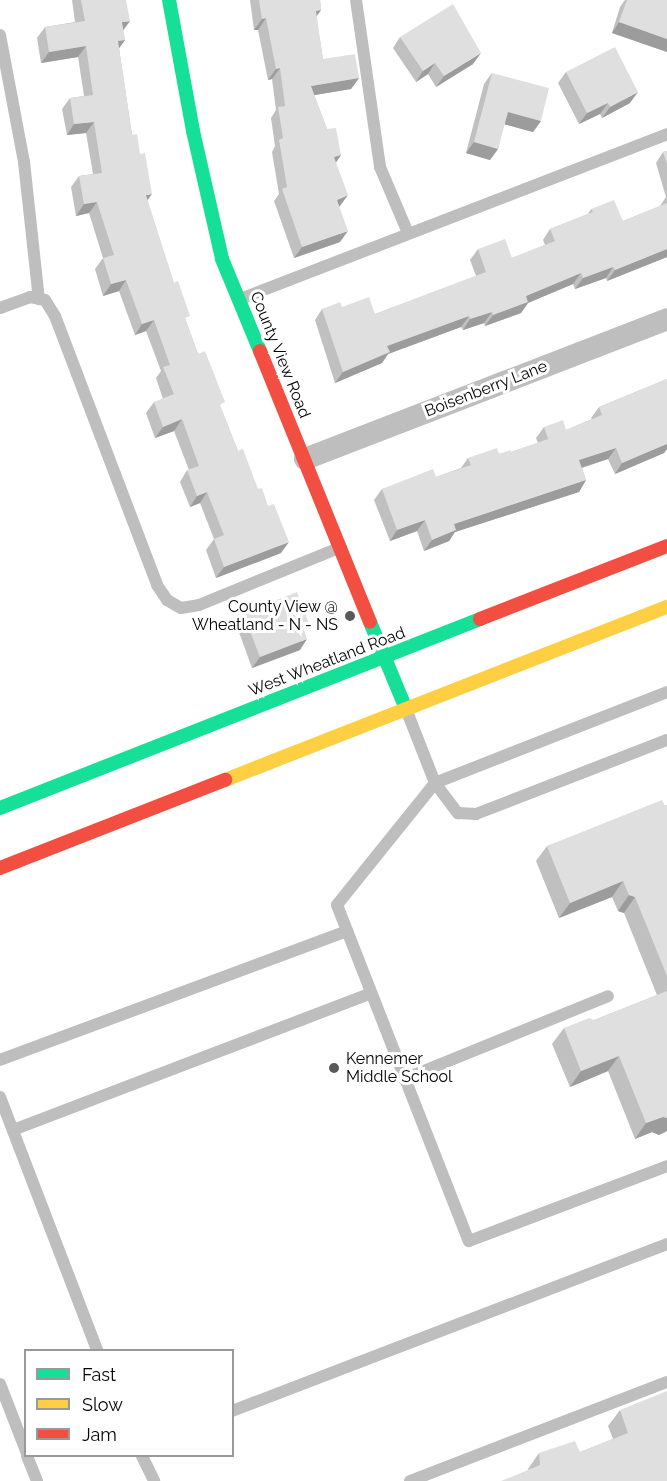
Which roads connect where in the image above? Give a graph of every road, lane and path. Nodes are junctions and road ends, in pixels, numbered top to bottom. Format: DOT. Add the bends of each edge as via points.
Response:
graph roads {
  1 [pos="169,0"];
  2 [pos="356,0"];
  3 [pos="0,35"];
  4 [pos="667,134"];
  5 [pos="408,233"];
  6 [pos="39,299"];
  7 [pos="239,300"];
  8 [pos="0,308"];
  9 [pos="667,319"];
  10 [pos="305,459"];
  11 [pos="667,546"];
  12 [pos="341,547"];
  13 [pos="667,607"];
  14 [pos="385,657"];
  15 [pos="667,692"];
  16 [pos="406,709"];
  17 [pos="667,740"];
  18 [pos="435,783"];
  19 [pos="0,808"];
  20 [pos="0,868"];
  21 [pos="347,931"];
  22 [pos="371,993"];
  23 [pos="608,996"];
  24 [pos="0,1060"];
  25 [pos="404,1080"];
  26 [pos="0,1096"];
  27 [pos="13,1130"];
  28 [pos="667,1166"];
  29 [pos="667,1244"];
  30 [pos="97,1349"];
  31 [pos="667,1382"];
  32 [pos="0,1384"];
  33 [pos="234,1410"];
  34 [pos="24,1446"];
  35 [pos="28,1457"];
  36 [pos="143,1457"];
  37 [pos="37,1481"];
  38 [pos="154,1481"];
  39 [pos="410,1481"];
  1 -- 7 [label="main road, County View Road" via="195,142 222,258"];
  2 -- 5 [label="lane" via="380,166"];
  3 -- 6 [label="lane" via="29,196"];
  4 -- 5 [label="lane"];
  5 -- 7 [label="lane"];
  6 -- 8 [label="lane" via="30,297"];
  6 -- 12 [label="lane" via="45,300 55,316 157,585 167,600 181,608 198,605"];
  7 -- 10 [label="main road, County View Road"];
  9 -- 10 [label="street, Boisenberry Lane"];
  10 -- 12 [label="main road, County View Road"];
  11 -- 14 [label="main road, West Wheatland Road"];
  12 -- 14 [label="main road, County View Road"];
  13 -- 16 [label="main road"];
  14 -- 16 [label="main road, County View Road"];
  14 -- 19 [label="main road, West Wheatland Road"];
  15 -- 18 [label="lane"];
  16 -- 18 [label="lane"];
  16 -- 20 [label="main road"];
  17 -- 18 [label="lane" via="476,814 458,813"];
  18 -- 21 [label="lane" via="337,905"];
  21 -- 22 [label="lane"];
  21 -- 24 [label="lane"];
  22 -- 25 [label="lane"];
  22 -- 27 [label="lane"];
  23 -- 25 [label="lane"];
  25 -- 28 [label="lane" via="469,1241"];
  26 -- 27 [label="lane"];
  27 -- 30 [label="lane"];
  29 -- 33 [label="lane"];
  31 -- 39 [label="lane"];
  32 -- 34 [label="lane"];
  35 -- 37 [label="lane"];
  36 -- 38 [label="lane"];
}
